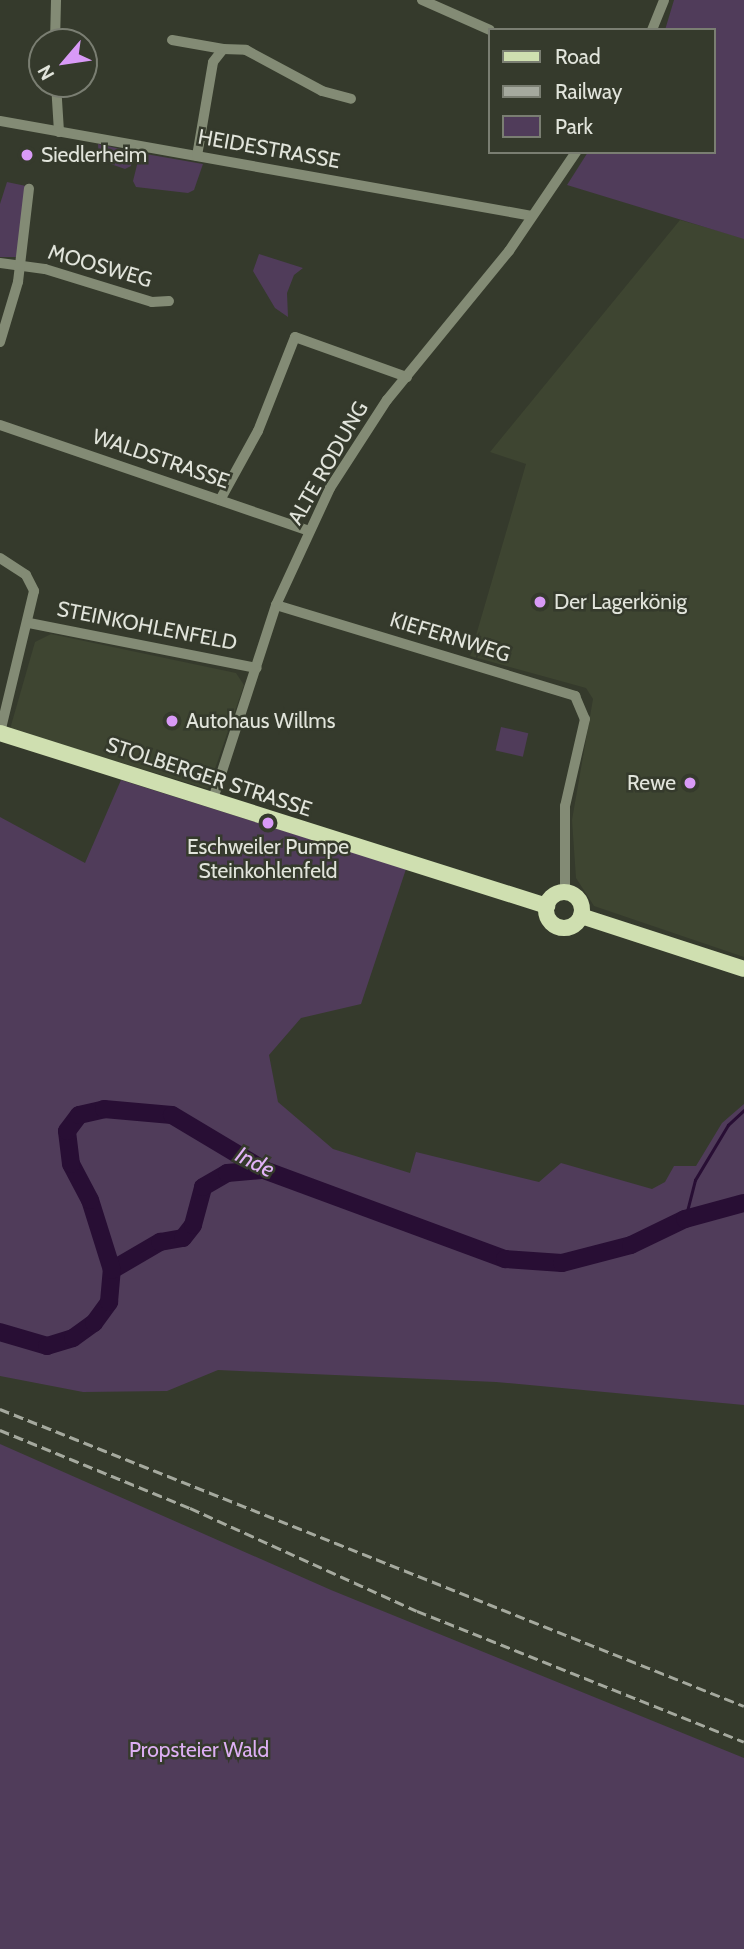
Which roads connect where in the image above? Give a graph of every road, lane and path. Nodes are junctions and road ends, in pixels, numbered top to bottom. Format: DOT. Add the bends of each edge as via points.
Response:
graph roads {
  1 [pos="56,0"];
  2 [pos="422,0"];
  3 [pos="664,0"];
  4 [pos="55,28"];
  5 [pos="653,28"];
  6 [pos="489,30"];
  7 [pos="172,40"];
  8 [pos="223,49"];
  9 [pos="57,98"];
  10 [pos="351,99"];
  11 [pos="0,121"];
  12 [pos="59,132"];
  13 [pos="575,154"];
  14 [pos="197,156"];
  15 [pos="29,189"];
  16 [pos="532,216"];
  17 [pos="0,263"];
  18 [pos="19,264"];
  19 [pos="169,301"];
  20 [pos="0,342"];
  21 [pos="407,377"];
  22 [pos="0,425"];
  23 [pos="220,500"];
  24 [pos="309,531"];
  25 [pos="0,558"];
  26 [pos="276,605"];
  27 [pos="29,623"];
  28 [pos="257,668"];
  29 [pos="0,733"];
  30 [pos="213,799"];
  31 [pos="565,892"];
  32 [pos="547,906"];
  33 [pos="580,916"];
  34 [pos="744,969"];
  1 -- 4 [label="street"];
  2 -- 6 [label="street"];
  3 -- 5 [label="street"];
  7 -- 8 [label="street"];
  8 -- 10 [label="street" via="246,50 322,91"];
  8 -- 14 [label="street" via="213,62"];
  9 -- 12 [label="street"];
  11 -- 12 [label="street, HEIDESTRASSE"];
  12 -- 14 [label="street, HEIDESTRASSE"];
  13 -- 16 [label="street, ALTE RODUNG"];
  14 -- 16 [label="street, HEIDESTRASSE"];
  15 -- 18 [label="street, MOOSWEG"];
  16 -- 21 [label="street, ALTE RODUNG"];
  17 -- 18 [label="street, MOOSWEG"];
  18 -- 19 [label="street, MOOSWEG" via="152,302"];
  18 -- 20 [label="street, MOOSWEG"];
  21 -- 23 [label="street" via="295,337 258,431"];
  21 -- 24 [label="street, ALTE RODUNG" via="361,437"];
  22 -- 23 [label="street, WALDSTRASSE"];
  23 -- 24 [label="street, WALDSTRASSE"];
  24 -- 26 [label="street, ALTE RODUNG"];
  25 -- 27 [label="street" via="20,568 32,583 34,608"];
  26 -- 28 [label="street, ALTE RODUNG"];
  26 -- 31 [label="street, KIEFERNWEG" via="575,696 586,719 565,806"];
  27 -- 28 [label="street, STEINKOHLENFELD"];
  27 -- 29 [label="street"];
  28 -- 30 [label="street, ALTE RODUNG"];
  29 -- 30 [label="main road, STOLBERGER STRASSE"];
  30 -- 32 [label="main road, STOLBERGER STRASSE"];
  31 -- 32 [label="main road" via="555,894"];
  31 -- 33 [label="main road" via="579,901"];
  32 -- 33 [label="main road" via="548,917 561,927 572,925"];
  33 -- 34 [label="main road"];
}
